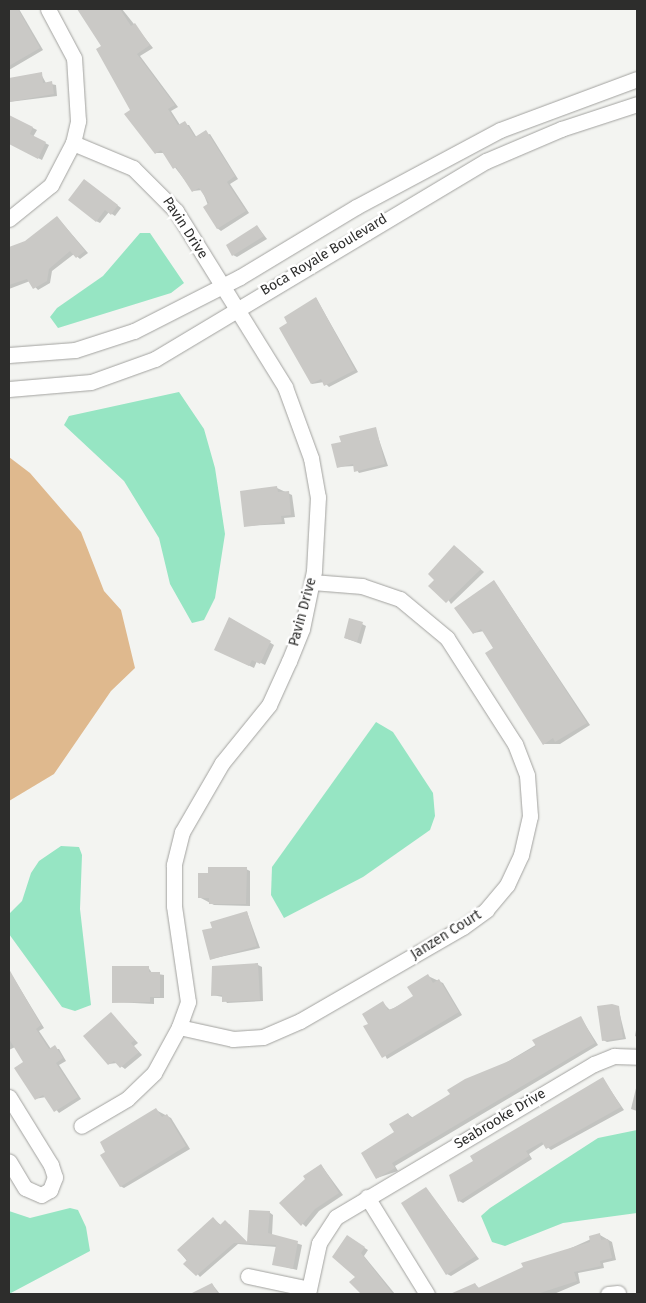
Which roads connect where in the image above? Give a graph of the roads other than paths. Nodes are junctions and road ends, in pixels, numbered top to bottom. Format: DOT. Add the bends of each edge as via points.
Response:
graph roads {
  1 [pos="48,9"];
  2 [pos="637,79"];
  3 [pos="637,104"];
  4 [pos="73,143"];
  5 [pos="356,207"];
  6 [pos="9,220"];
  7 [pos="369,227"];
  8 [pos="219,286"];
  9 [pos="235,312"];
  10 [pos="9,355"];
  11 [pos="9,390"];
  12 [pos="312,582"];
  13 [pos="179,1027"];
  14 [pos="637,1057"];
  15 [pos="9,1097"];
  16 [pos="82,1126"];
  17 [pos="9,1161"];
  18 [pos="368,1197"];
  19 [pos="248,1276"];
  20 [pos="308,1292"];
  21 [pos="427,1294"];
  1 -- 4 [label="street" via="67,41 78,77"];
  2 -- 5 [label="street, Boca Royale Boulevard" via="500,130"];
  3 -- 7 [label="street, Boca Royale Boulevard" via="561,129 486,161"];
  4 -- 6 [label="street" via="51,185"];
  4 -- 8 [label="street, Pavin Drive" via="120,160 155,185 176,211"];
  5 -- 7 [label="street"];
  5 -- 8 [label="street, Boca Royale Boulevard"];
  7 -- 9 [label="street, Boca Royale Boulevard"];
  8 -- 9 [label="street, Pavin Drive"];
  8 -- 10 [label="street, Boca Royale Boulevard" via="113,339 75,350"];
  9 -- 11 [label="street, Boca Royale Boulevard" via="181,345 126,371 70,386"];
  9 -- 12 [label="street, Pavin Drive" via="285,387 311,458 318,497 318,544"];
  12 -- 13 [label="street, Pavin Drive" via="302,629 269,706 222,763 182,832 174,865 174,906 188,983"];
  12 -- 13 [label="street, Janzen Court" via="362,586 400,599 448,638 515,744 527,775 530,816 521,855 507,885 486,910 464,928 300,1021 263,1037 233,1039"];
  13 -- 16 [label="street, Pavin Drive" via="154,1074 127,1099"];
  14 -- 18 [label="street, Seabrooke Drive" via="614,1056 594,1064"];
  15 -- 17 [label="street" via="52,1166 56,1177 50,1190 41,1195 25,1188"];
  18 -- 20 [label="street, Seabrooke Drive" via="328,1225"];
  18 -- 21 [label="street"];
  19 -- 20 [label="street"];
}
